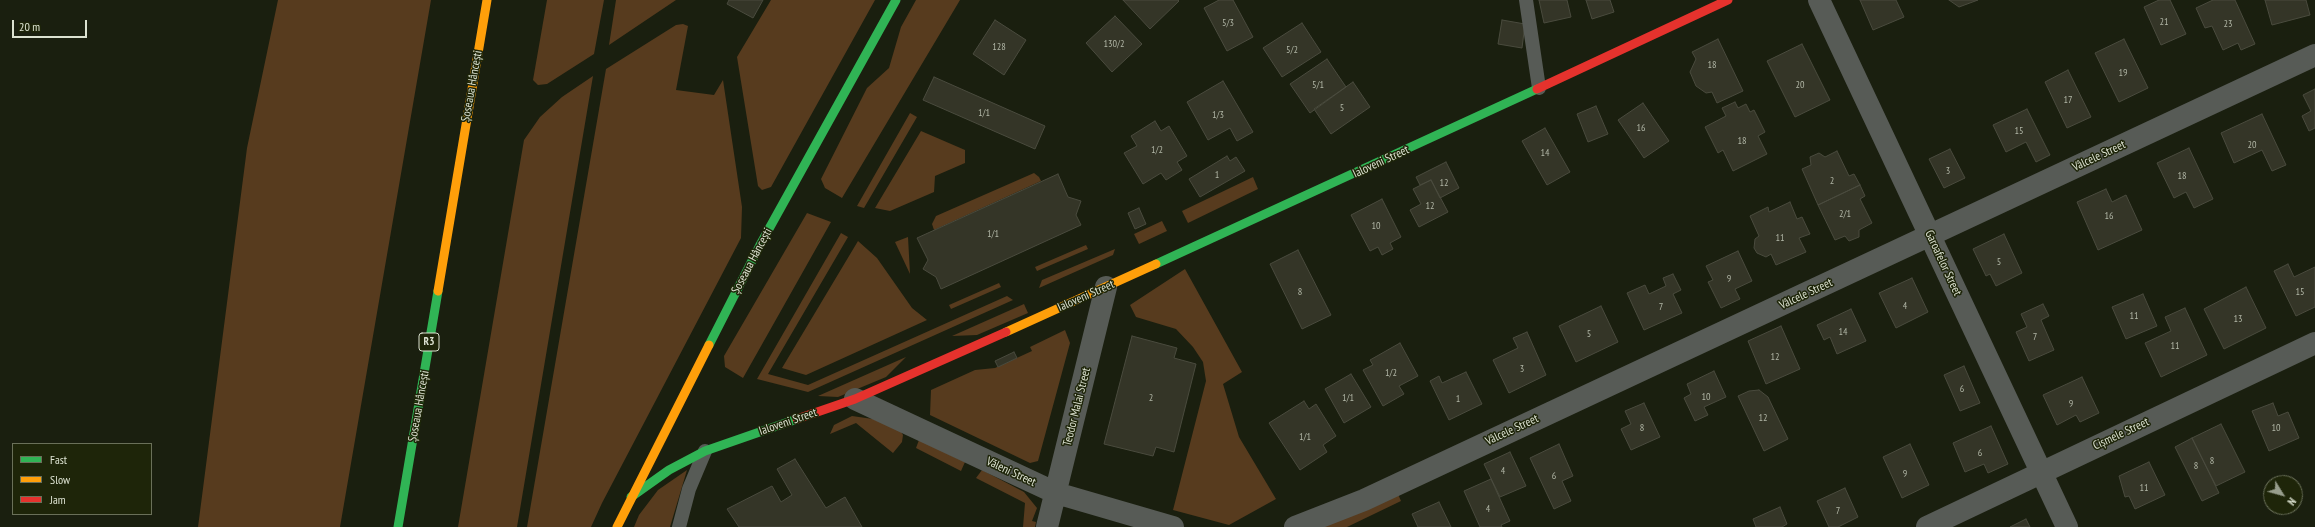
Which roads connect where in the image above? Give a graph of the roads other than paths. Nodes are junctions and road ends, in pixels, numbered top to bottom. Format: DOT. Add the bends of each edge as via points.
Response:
graph roads {
  1 [pos="487,0"];
  2 [pos="896,0"];
  3 [pos="1526,0"];
  4 [pos="1728,0"];
  5 [pos="1818,0"];
  6 [pos="2315,55"];
  7 [pos="1539,88"];
  8 [pos="1930,236"];
  9 [pos="1106,287"];
  10 [pos="2315,343"];
  11 [pos="855,399"];
  12 [pos="705,451"];
  13 [pos="2041,472"];
  14 [pos="1056,493"];
  15 [pos="631,497"];
  16 [pos="398,527"];
  17 [pos="617,527"];
  18 [pos="678,527"];
  19 [pos="1046,527"];
  20 [pos="1173,527"];
  21 [pos="1295,527"];
  22 [pos="1927,527"];
  23 [pos="2067,527"];
  1 -- 16 [label="main road, Șoseaua Hâncești / R3"];
  2 -- 15 [label="main road, Șoseaua Hâncești" via="760,245"];
  3 -- 7 [label="lane"];
  4 -- 7 [label="main road, Ialoveni Street"];
  5 -- 8 [label="street, Garoafelor Street"];
  6 -- 8 [label="street, Vâlcele Street"];
  7 -- 9 [label="main road, Ialoveni Street"];
  8 -- 13 [label="street, Garoafelor Street"];
  8 -- 21 [label="street, Vâlcele Street" via="1364,500"];
  9 -- 11 [label="main road, Ialoveni Street"];
  9 -- 14 [label="street, Teodor Malai Street"];
  10 -- 13 [label="street, Cișmele Street"];
  11 -- 12 [label="main road, Ialoveni Street"];
  11 -- 14 [label="street, Văleni Street"];
  12 -- 15 [label="main road, Ialoveni Street" via="669,470"];
  12 -- 18 [label="lane" via="689,489"];
  13 -- 22 [label="street, Cișmele Street"];
  13 -- 23 [label="street, Garoafelor Street"];
  14 -- 19 [label="street, Teodor Malai Street"];
  14 -- 20 [label="street, Văleni Street"];
  15 -- 17 [label="main road, Șoseaua Hâncești"];
}
